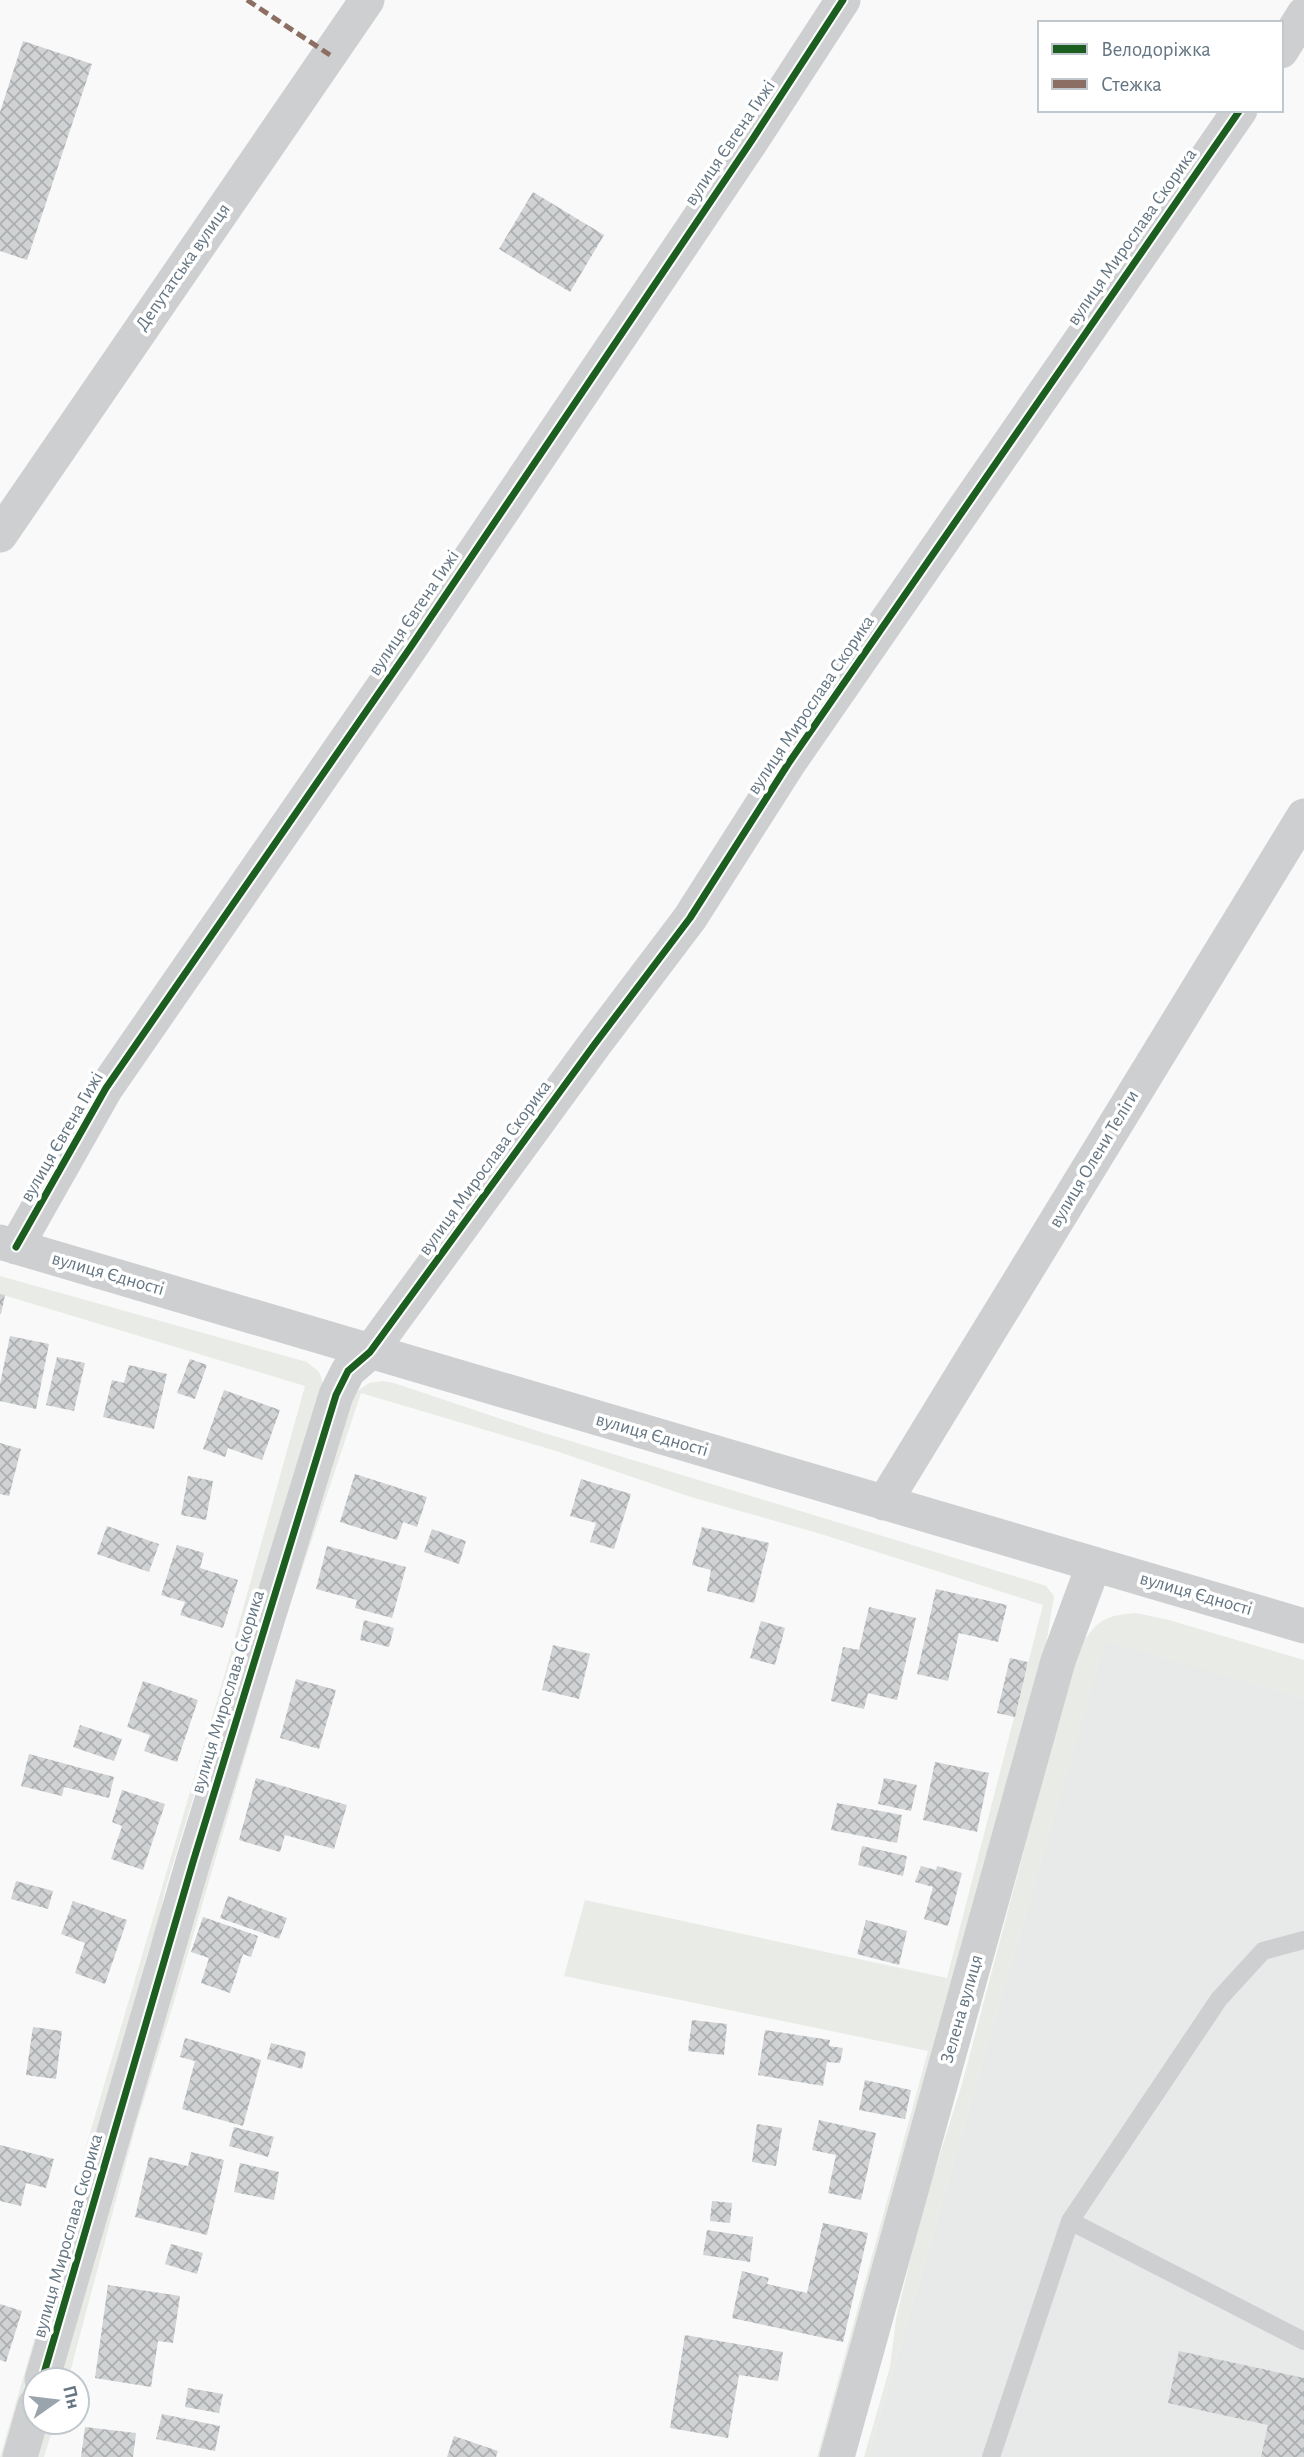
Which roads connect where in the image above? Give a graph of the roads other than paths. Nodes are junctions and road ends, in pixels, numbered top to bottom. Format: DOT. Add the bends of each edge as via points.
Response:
graph roads {
  1 [pos="367,0"];
  2 [pos="843,0"];
  3 [pos="1304,14"];
  4 [pos="1283,48"];
  5 [pos="1239,112"];
  6 [pos="0,535"];
  7 [pos="1304,816"];
  8 [pos="8,1245"];
  9 [pos="370,1352"];
  10 [pos="884,1503"];
  11 [pos="1094,1564"];
  12 [pos="1304,1626"];
  13 [pos="1304,1940"];
  14 [pos="1070,2221"];
  15 [pos="1304,2342"];
  16 [pos="46,2366"];
  17 [pos="26,2436"];
  18 [pos="20,2457"];
  19 [pos="837,2457"];
  20 [pos="991,2457"];
  1 -- 6 [label="street, Депутатська вулиця"];
  2 -- 8 [label="street, вулиця Євгена Гижі" via="410,648 106,1088"];
  3 -- 4 [label="street"];
  5 -- 9 [label="street, вулиця Мирослава Скорика" via="788,764 690,918"];
  7 -- 10 [label="street, вулиця Олени Теліги"];
  8 -- 9 [label="street, вулиця Єдності"];
  9 -- 10 [label="street, вулиця Єдності"];
  9 -- 16 [label="street, вулиця Мирослава Скорика" via="348,1371 336,1395"];
  10 -- 11 [label="street, вулиця Єдності"];
  11 -- 12 [label="street, вулиця Єдності"];
  11 -- 19 [label="street, Зелена вулиця" via="1058,1661"];
  13 -- 14 [label="lane" via="1263,1951 1219,1999"];
  14 -- 15 [label="lane"];
  14 -- 20 [label="lane"];
  17 -- 18 [label="street"];
}
